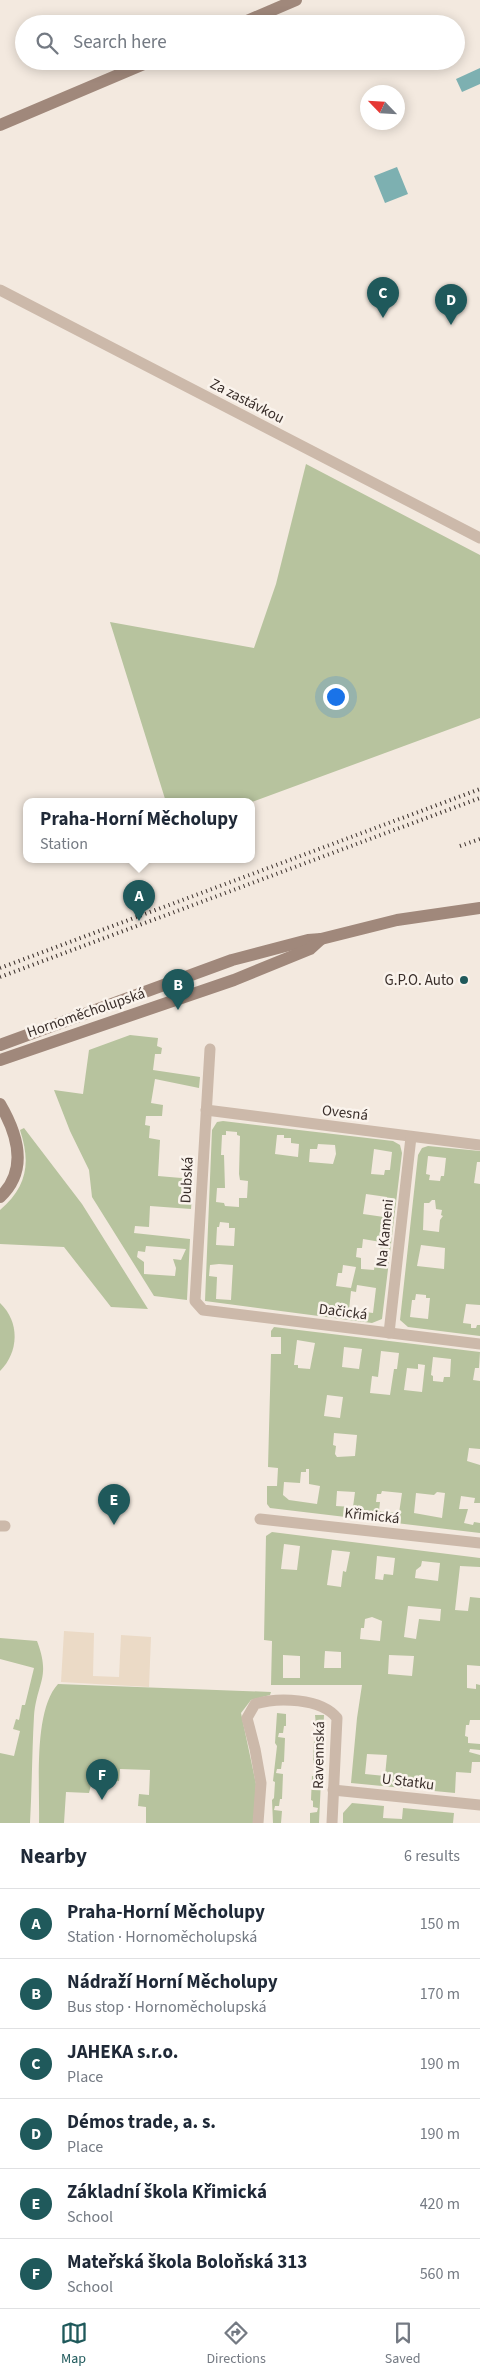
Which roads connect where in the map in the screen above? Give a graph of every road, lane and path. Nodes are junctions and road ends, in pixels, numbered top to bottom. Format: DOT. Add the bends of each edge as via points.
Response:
graph roads {
  1 [pos="296,0"];
  2 [pos="261,15"];
  3 [pos="130,70"];
  4 [pos="0,125"];
  5 [pos="0,290"];
  6 [pos="480,538"];
  7 [pos="480,908"];
  8 [pos="322,939"];
  9 [pos="0,1045"];
  10 [pos="210,1048"];
  11 [pos="0,1060"];
  12 [pos="0,1104"];
  13 [pos="206,1110"];
  14 [pos="411,1137"];
  15 [pos="480,1145"];
  16 [pos="0,1197"];
  17 [pos="203,1310"];
  18 [pos="389,1333"];
  19 [pos="480,1344"];
  20 [pos="260,1519"];
  21 [pos="480,1543"];
  22 [pos="333,1790"];
  23 [pos="480,1805"];
  24 [pos="258,1823"];
  25 [pos="332,1823"];
  1 -- 2 [label="street"];
  3 -- 4 [label="street"];
  5 -- 6 [label="street, Za zastávkou"];
  7 -- 8 [label="street, Hornoměcholupská" via="397,920"];
  8 -- 9 [label="street, Hornoměcholupská" via="232,960"];
  8 -- 11 [label="street, Hornoměcholupská" via="310,949 234,980"];
  10 -- 13 [label="street, Dubská"];
  12 -- 16 [label="street" via="10,1120 19,1157 10,1185"];
  13 -- 14 [label="street, Ovesná"];
  13 -- 17 [label="street, Dubská" via="195,1301"];
  14 -- 15 [label="street, Ovesná"];
  14 -- 18 [label="street, Na Kameni"];
  17 -- 18 [label="street, Dačická"];
  18 -- 19 [label="street, Dačická"];
  20 -- 21 [label="street, Křimická"];
  22 -- 23 [label="street, U Statku"];
  22 -- 24 [label="street, Ravennská" via="337,1718 330,1710 317,1704 271,1699 255,1704 247,1718 261,1783"];
  22 -- 25 [label="street, Ravennská"];
}
